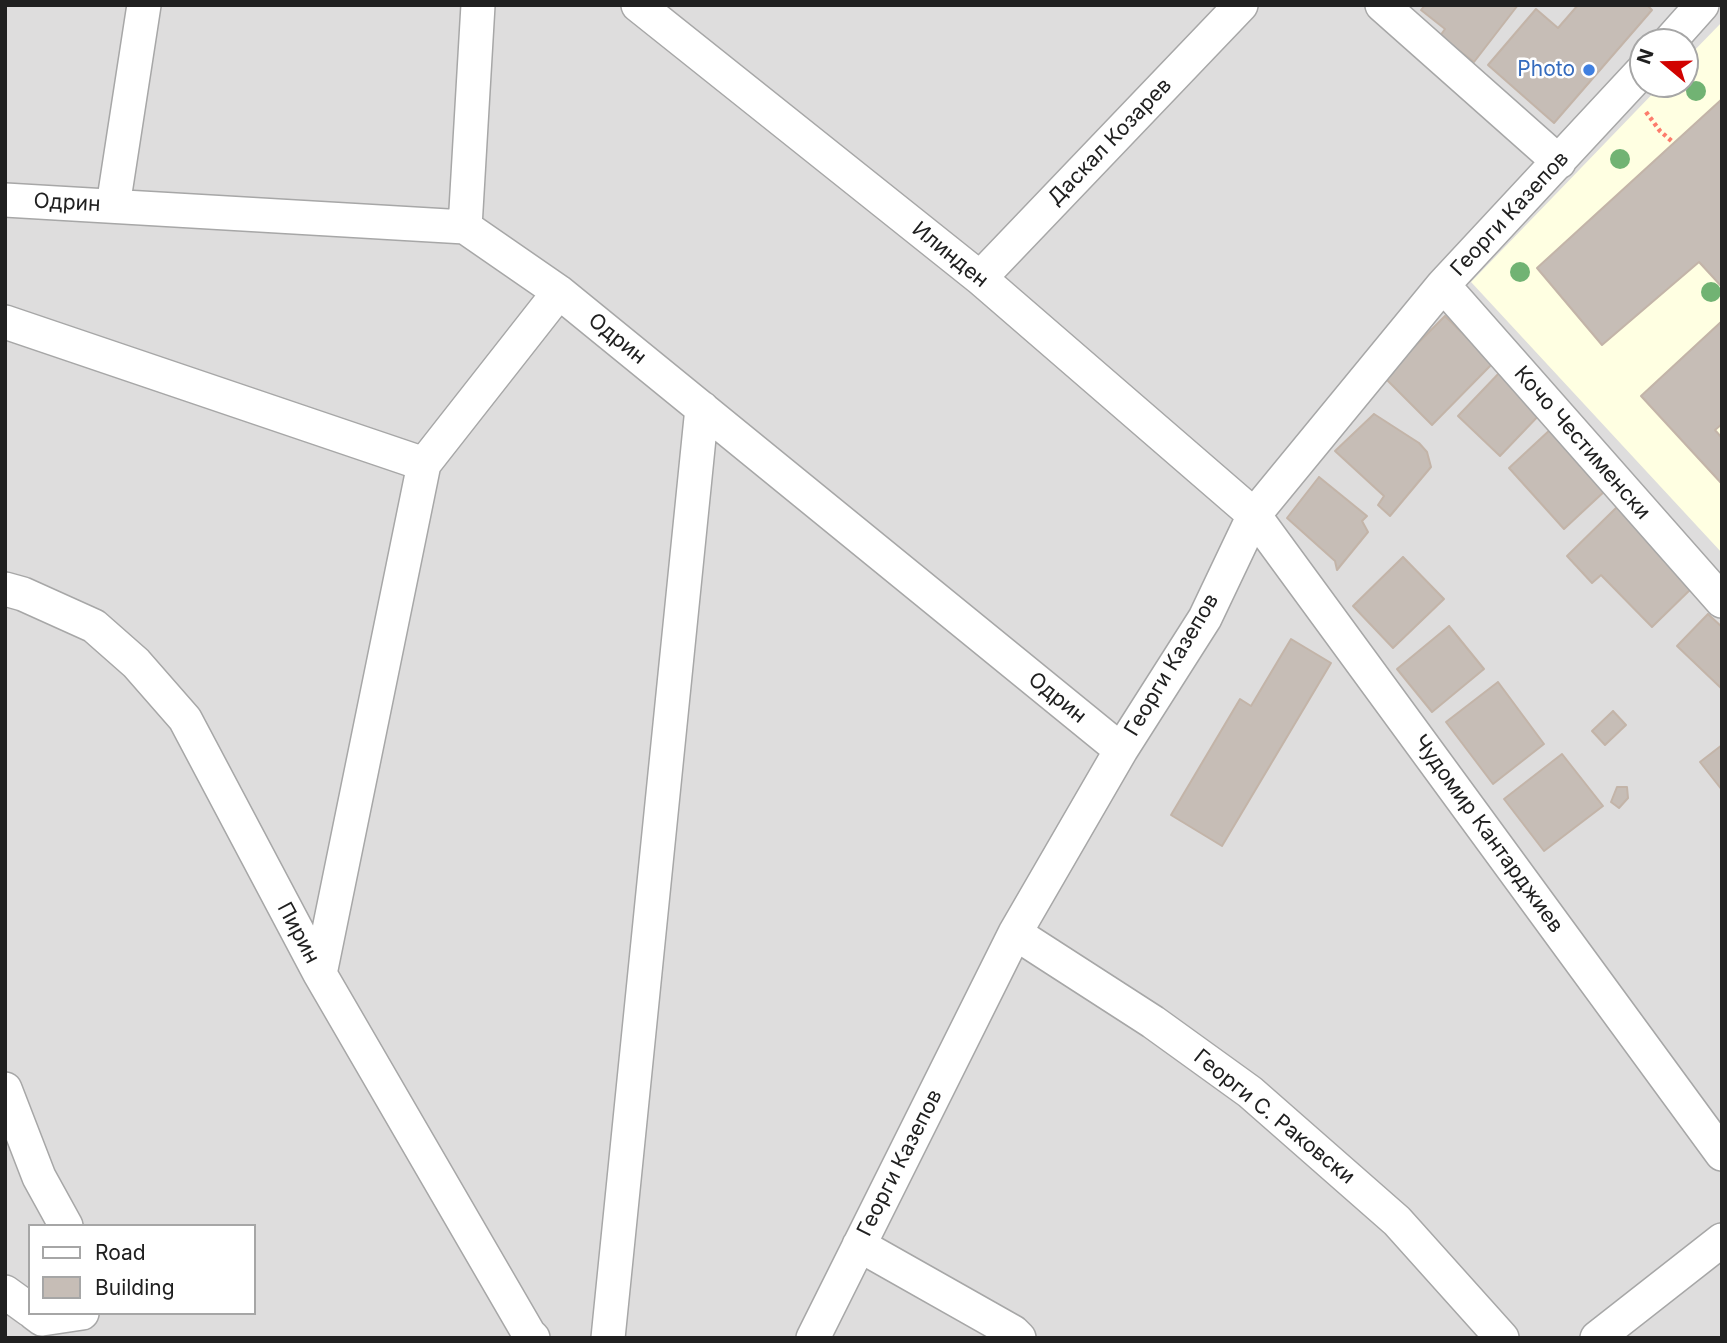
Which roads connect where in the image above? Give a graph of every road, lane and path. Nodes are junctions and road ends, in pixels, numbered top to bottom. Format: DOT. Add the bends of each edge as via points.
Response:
graph roads {
  1 [pos="144,5"];
  2 [pos="478,5"];
  3 [pos="638,5"];
  4 [pos="1241,5"];
  5 [pos="1382,5"];
  6 [pos="1702,5"];
  7 [pos="1681,28"];
  8 [pos="1629,86"];
  9 [pos="1660,131"];
  10 [pos="1674,142"];
  11 [pos="1559,162"];
  12 [pos="5,200"];
  13 [pos="113,206"];
  14 [pos="465,227"];
  15 [pos="980,278"];
  16 [pos="1443,285"];
  17 [pos="559,292"];
  18 [pos="5,322"];
  19 [pos="702,408"];
  20 [pos="424,464"];
  21 [pos="1254,514"];
  22 [pos="5,589"];
  23 [pos="1722,601"];
  24 [pos="1121,750"];
  25 [pos="1015,933"];
  26 [pos="320,974"];
  27 [pos="5,1088"];
  28 [pos="1722,1154"];
  29 [pos="65,1224"];
  30 [pos="1722,1240"];
  31 [pos="859,1245"];
  32 [pos="5,1292"];
  33 [pos="28,1309"];
  34 [pos="37,1315"];
  35 [pos="85,1338"];
  36 [pos="533,1338"];
  37 [pos="608,1338"];
  38 [pos="813,1338"];
  39 [pos="1019,1338"];
  40 [pos="1502,1338"];
  41 [pos="1597,1338"];
  1 -- 13 [label="street"];
  2 -- 14 [label="street"];
  3 -- 15 [label="street, Илинден"];
  4 -- 15 [label="street, Даскал Козарев"];
  5 -- 11 [label="street"];
  6 -- 7 [label="street"];
  8 -- 11 [label="street, Георги Казепов"];
  9 -- 10 [label="path"];
  11 -- 16 [label="street, Георги Казепов"];
  12 -- 13 [label="street, Одрин"];
  13 -- 14 [label="street, Одрин"];
  14 -- 17 [label="street, Одрин"];
  15 -- 21 [label="street, Илинден"];
  16 -- 21 [label="street, Георги Казепов"];
  16 -- 23 [label="street, Кочо Честименски"];
  17 -- 19 [label="street, Одрин"];
  17 -- 20 [label="street"];
  18 -- 20 [label="street"];
  19 -- 24 [label="street, Одрин"];
  19 -- 37 [label="street"];
  20 -- 26 [label="street"];
  21 -- 24 [label="street, Георги Казепов" via="1205,618"];
  21 -- 28 [label="street, Чудомир Кантарджиев"];
  22 -- 26 [label="street, Пирин" via="93,626 136,663 185,719"];
  24 -- 25 [label="street, Георги Казепов"];
  25 -- 31 [label="street, Георги Казепов"];
  25 -- 40 [label="street, Георги С. Раковски" via="1153,1022 1250,1092 1397,1221"];
  26 -- 36 [label="street, Пирин"];
  27 -- 29 [label="street" via="39,1177"];
  30 -- 41 [label="street"];
  31 -- 38 [label="street, Георги Казепов"];
  31 -- 39 [label="street"];
  32 -- 33 [label="street"];
  34 -- 35 [label="street"];
}
